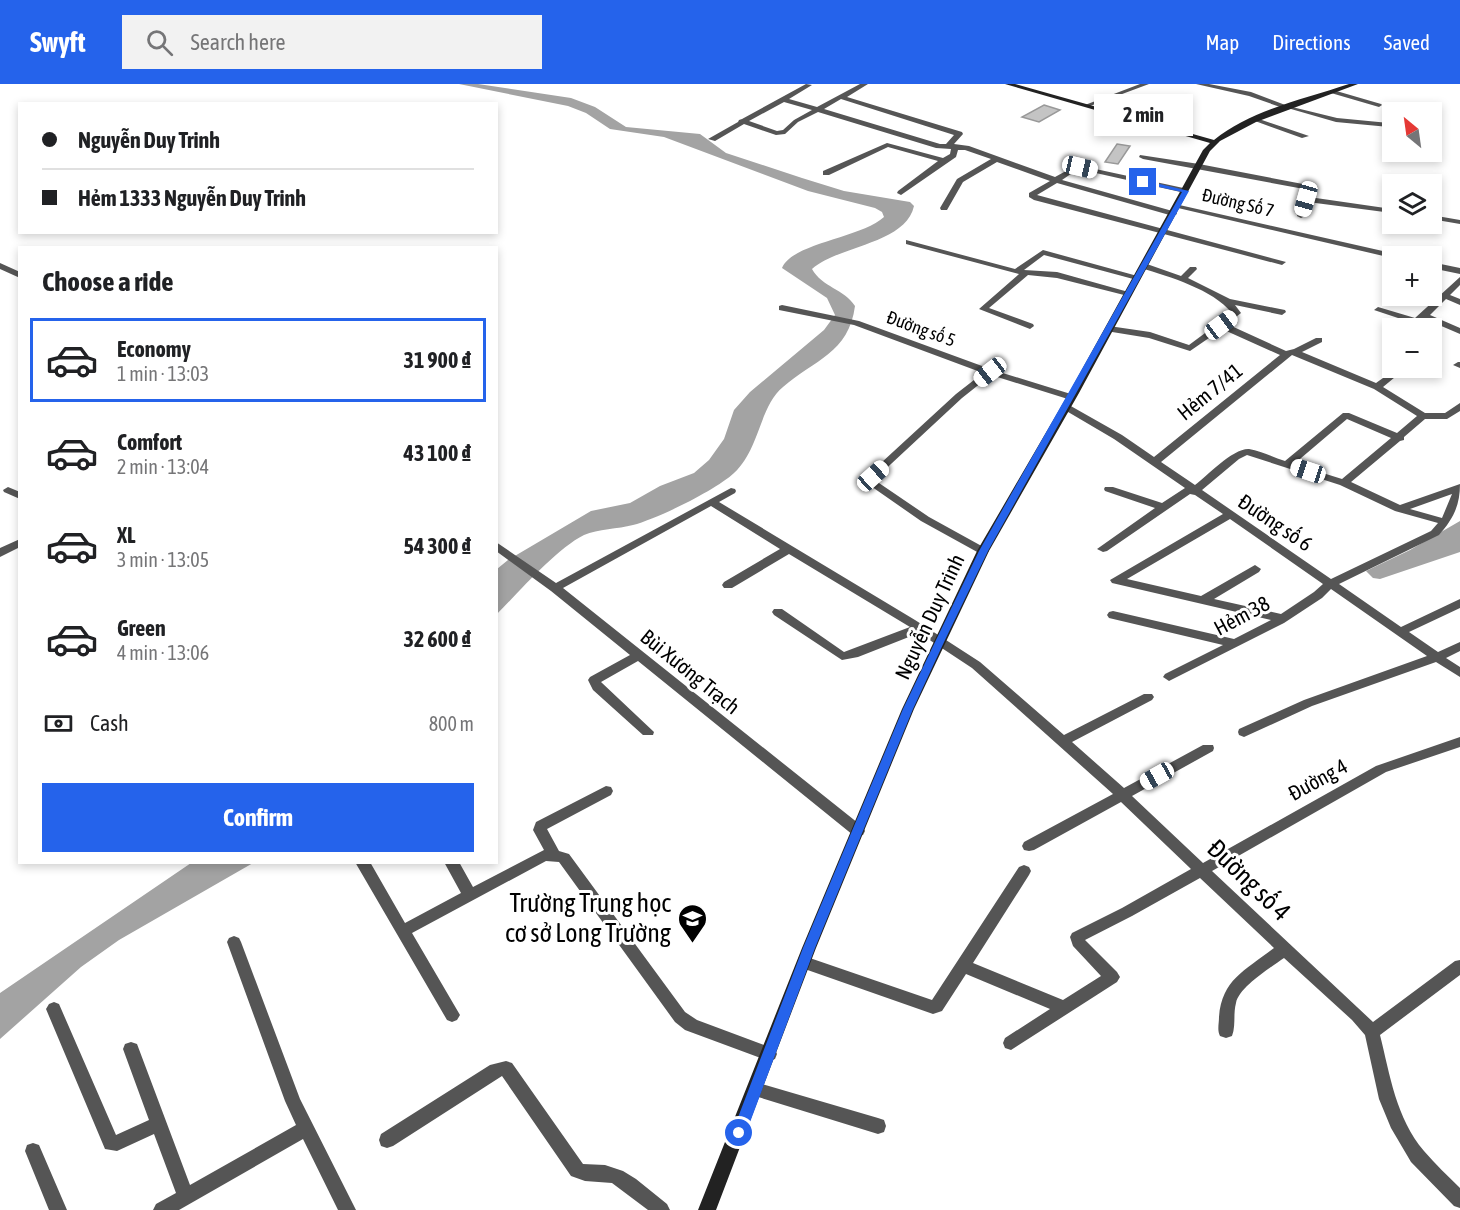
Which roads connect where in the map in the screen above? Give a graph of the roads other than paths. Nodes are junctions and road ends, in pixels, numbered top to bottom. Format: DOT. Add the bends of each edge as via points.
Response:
graph roads {
  1 [pos="865,84"];
  2 [pos="1008,84"];
  3 [pos="1146,84"];
  4 [pos="1199,84"];
  5 [pos="1355,84"];
  6 [pos="809,85"];
  7 [pos="1223,86"];
  8 [pos="1333,92"];
  9 [pos="841,96"];
  10 [pos="783,99"];
  11 [pos="1176,102"];
  12 [pos="1088,105"];
  13 [pos="1379,105"];
  14 [pos="1289,108"];
  15 [pos="818,109"];
  16 [pos="1257,120"];
  17 [pos="741,121"];
  18 [pos="1151,123"];
  19 [pos="1382,124"];
  20 [pos="1305,136"];
  21 [pos="712,139"];
  22 [pos="1213,142"];
  23 [pos="951,147"];
  24 [pos="1143,156"];
  25 [pos="997,159"];
  26 [pos="944,160"];
  27 [pos="1199,166"];
  28 [pos="826,173"];
  29 [pos="1309,177"];
  30 [pos="1055,180"];
  31 [pos="1308,187"];
  32 [pos="1185,191"];
  33 [pos="902,192"];
  34 [pos="1306,199"];
  35 [pos="944,207"];
  36 [pos="1176,210"];
  37 [pos="1382,210"];
  38 [pos="1301,216"];
  39 [pos="1442,219"];
  40 [pos="1460,222"];
  41 [pos="1163,233"];
  42 [pos="909,242"];
  43 [pos="1382,253"];
  44 [pos="1282,262"];
  45 [pos="0,266"];
  46 [pos="1144,266"];
  47 [pos="1442,267"];
  48 [pos="1193,268"];
  49 [pos="1017,271"];
  50 [pos="1028,271"];
  51 [pos="1460,271"];
  52 [pos="18,275"];
  53 [pos="1137,277"];
  54 [pos="1183,279"];
  55 [pos="1460,280"];
  56 [pos="1128,293"];
  57 [pos="1446,296"];
  58 [pos="1227,301"];
  59 [pos="1460,302"];
  60 [pos="782,308"];
  61 [pos="1378,310"];
  62 [pos="1282,312"];
  63 [pos="1424,316"];
  64 [pos="1221,325"];
  65 [pos="1030,326"];
  66 [pos="1109,329"];
  67 [pos="1460,331"];
  68 [pos="1318,340"];
  69 [pos="1290,352"];
  70 [pos="990,372"];
  71 [pos="1389,378"];
  72 [pos="1377,387"];
  73 [pos="1069,402"];
  74 [pos="1460,406"];
  75 [pos="1423,416"];
  76 [pos="1400,438"];
  77 [pos="1153,463"];
  78 [pos="1287,464"];
  79 [pos="1344,483"];
  80 [pos="1458,488"];
  81 [pos="1109,489"];
  82 [pos="8,490"];
  83 [pos="1192,490"];
  84 [pos="731,491"];
  85 [pos="18,495"];
  86 [pos="712,502"];
  87 [pos="1163,507"];
  88 [pos="1399,509"];
  89 [pos="1229,515"];
  90 [pos="1445,522"];
  91 [pos="18,543"];
  92 [pos="498,546"];
  93 [pos="1103,549"];
  94 [pos="787,550"];
  95 [pos="983,551"];
  96 [pos="0,553"];
  97 [pos="1255,569"];
  98 [pos="550,584"];
  99 [pos="1329,584"];
  100 [pos="728,585"];
  101 [pos="1201,601"];
  102 [pos="1460,603"];
  103 [pos="778,612"];
  104 [pos="1113,615"];
  105 [pos="1281,618"];
  106 [pos="920,628"];
  107 [pos="1400,632"];
  108 [pos="940,640"];
  109 [pos="1232,643"];
  110 [pos="1460,646"];
  111 [pos="639,655"];
  112 [pos="1437,657"];
  113 [pos="1460,673"];
  114 [pos="1169,677"];
  115 [pos="1148,697"];
  116 [pos="648,732"];
  117 [pos="1244,732"];
  118 [pos="1063,741"];
  119 [pos="1460,742"];
  120 [pos="1208,748"];
  121 [pos="606,792"];
  122 [pos="1123,795"];
  123 [pos="858,831"];
  124 [pos="1029,846"];
  125 [pos="554,855"];
  126 [pos="363,864"];
  127 [pos="452,864"];
  128 [pos="1203,869"];
  129 [pos="1024,871"];
  130 [pos="470,895"];
  131 [pos="403,931"];
  132 [pos="234,942"];
  133 [pos="1284,949"];
  134 [pos="804,962"];
  135 [pos="962,965"];
  136 [pos="1460,966"];
  137 [pos="1064,1008"];
  138 [pos="54,1009"];
  139 [pos="452,1015"];
  140 [pos="1226,1031"];
  141 [pos="1372,1032"];
  142 [pos="1011,1043"];
  143 [pos="131,1049"];
  144 [pos="769,1054"];
  145 [pos="755,1089"];
  146 [pos="159,1123"];
  147 [pos="878,1125"];
  148 [pos="306,1128"];
  149 [pos="387,1140"];
  150 [pos="33,1151"];
  151 [pos="186,1197"];
  152 [pos="1460,1200"];
  153 [pos="58,1210"];
  154 [pos="162,1210"];
  155 [pos="347,1210"];
  156 [pos="661,1210"];
  157 [pos="707,1210"];
  1 -- 9 [label="street"];
  2 -- 12 [label="main road"];
  3 -- 12 [label="street"];
  4 -- 7 [label="street"];
  5 -- 8 [label="main road"];
  6 -- 10 [label="street"];
  7 -- 14 [label="street"];
  8 -- 13 [label="street"];
  8 -- 14 [label="main road"];
  9 -- 15 [label="street"];
  9 -- 23 [label="street" via="958,133"];
  10 -- 15 [label="street, Đường Số 7"];
  10 -- 17 [label="street"];
  11 -- 18 [label="street"];
  12 -- 18 [label="main road"];
  14 -- 16 [label="main road"];
  14 -- 19 [label="street" via="1329,119"];
  15 -- 17 [label="street" via="781,133"];
  15 -- 23 [label="street, Đường Số 7"];
  16 -- 20 [label="street"];
  16 -- 22 [label="main road"];
  17 -- 21 [label="street"];
  18 -- 22 [label="main road"];
  22 -- 27 [label="main road, Nguyễn Duy Trinh"];
  23 -- 25 [label="street, Đường Số 7"];
  23 -- 26 [label="street" via="953,155"];
  24 -- 27 [label="street"];
  25 -- 30 [label="street, Đường Số 7"];
  25 -- 35 [label="street" via="960,181"];
  26 -- 28 [label="street" via="887,145"];
  26 -- 33 [label="street"];
  27 -- 31 [label="street"];
  27 -- 32 [label="main road, Nguyễn Duy Trinh"];
  29 -- 31 [label="street"];
  30 -- 32 [label="street" via="1080,167"];
  30 -- 36 [label="street, Đường Số 7"];
  30 -- 41 [label="street" via="1033,196"];
  31 -- 34 [label="street"];
  32 -- 36 [label="main road, Nguyễn Duy Trinh"];
  34 -- 37 [label="street"];
  34 -- 38 [label="street"];
  36 -- 41 [label="main road, Nguyễn Duy Trinh"];
  36 -- 43 [label="street, Đường Số 7"];
  39 -- 40 [label="street"];
  41 -- 44 [label="street"];
  41 -- 46 [label="main road, Nguyễn Duy Trinh"];
  42 -- 49 [label="street"];
  45 -- 52 [label="street"];
  46 -- 53 [label="main road, Nguyễn Duy Trinh"];
  46 -- 54 [label="street"];
  47 -- 51 [label="street"];
  48 -- 54 [label="street"];
  49 -- 50 [label="street"];
  49 -- 53 [label="street" via="1043,252"];
  50 -- 56 [label="street" via="1057,274"];
  50 -- 65 [label="street" via="983,309"];
  53 -- 56 [label="main road, Nguyễn Duy Trinh"];
  54 -- 58 [label="street"];
  55 -- 57 [label="street"];
  56 -- 66 [label="main road, Nguyễn Duy Trinh"];
  57 -- 59 [label="street"];
  57 -- 63 [label="street"];
  58 -- 62 [label="street"];
  58 -- 64 [label="street" via="1237,313"];
  60 -- 70 [label="street, Đường số 5" via="859,325"];
  61 -- 63 [label="street" via="1416,321"];
  63 -- 67 [label="street"];
  64 -- 66 [label="street" via="1190,348 1150,335"];
  64 -- 69 [label="street"];
  66 -- 73 [label="main road, Nguyễn Duy Trinh"];
  68 -- 69 [label="street, Hẻm 7/41"];
  69 -- 72 [label="street"];
  69 -- 77 [label="street, Hẻm 7/41"];
  70 -- 73 [label="street, Đường số 5"];
  70 -- 95 [label="street" via="959,396 870,482"];
  71 -- 72 [label="street"];
  72 -- 75 [label="street"];
  73 -- 77 [label="street, Đường số 6"];
  73 -- 95 [label="main road, Nguyễn Duy Trinh"];
  74 -- 75 [label="street" via="1447,416"];
  75 -- 76 [label="street"];
  76 -- 78 [label="street" via="1346,416"];
  76 -- 79 [label="street"];
  77 -- 83 [label="street, Đường số 6"];
  78 -- 79 [label="street"];
  78 -- 83 [label="street" via="1247,452"];
  79 -- 88 [label="street"];
  80 -- 88 [label="street"];
  80 -- 90 [label="street"];
  81 -- 87 [label="street"];
  82 -- 85 [label="street"];
  83 -- 87 [label="street"];
  83 -- 89 [label="street, Đường số 6"];
  84 -- 86 [label="street"];
  86 -- 94 [label="street, Đường số 4"];
  86 -- 98 [label="street"];
  87 -- 93 [label="street"];
  88 -- 90 [label="street"];
  89 -- 99 [label="street, Đường số 6"];
  89 -- 101 [label="street" via="1117,577 1119,582"];
  90 -- 99 [label="street, Hẻm 38" via="1435,533"];
  91 -- 96 [label="street"];
  92 -- 98 [label="street, Bùi Xương Trạch"];
  94 -- 100 [label="street"];
  94 -- 106 [label="street, Đường số 4"];
  95 -- 108 [label="main road, Nguyễn Duy Trinh"];
  97 -- 101 [label="street"];
  98 -- 111 [label="street, Bùi Xương Trạch"];
  99 -- 105 [label="street, Hẻm 38" via="1322,594"];
  99 -- 107 [label="street, Đường số 6"];
  101 -- 105 [label="street"];
  102 -- 107 [label="street"];
  103 -- 106 [label="street" via="843,656"];
  104 -- 109 [label="street"];
  105 -- 109 [label="street, Hẻm 38"];
  106 -- 108 [label="street, Đường số 4"];
  107 -- 112 [label="street, Đường số 6"];
  108 -- 118 [label="street, Đường số 4" via="990,676"];
  108 -- 123 [label="main road, Nguyễn Duy Trinh"];
  109 -- 114 [label="street, Hẻm 38"];
  110 -- 112 [label="street"];
  111 -- 116 [label="street" via="594,680"];
  111 -- 123 [label="street, Bùi Xương Trạch"];
  112 -- 113 [label="street, Đường số 6"];
  112 -- 117 [label="street" via="1308,703"];
  115 -- 118 [label="street"];
  118 -- 122 [label="street, Đường số 4"];
  119 -- 128 [label="street, Đường 4" via="1381,769"];
  120 -- 122 [label="street"];
  121 -- 125 [label="street" via="541,826"];
  122 -- 124 [label="street"];
  122 -- 128 [label="street, Đường số 4"];
  123 -- 134 [label="main road, Nguyễn Duy Trinh"];
  125 -- 130 [label="street" via="544,855"];
  125 -- 144 [label="street" via="564,858 680,1017 691,1025"];
  126 -- 131 [label="street"];
  127 -- 130 [label="street"];
  128 -- 133 [label="street, Đường số 4"];
  128 -- 137 [label="street, Đường 4" via="1077,937 1077,942 1112,977"];
  129 -- 135 [label="street"];
  130 -- 131 [label="street"];
  131 -- 139 [label="street"];
  132 -- 148 [label="street" via="292,1101"];
  133 -- 140 [label="street" via="1235,987 1228,1002"];
  133 -- 141 [label="street, Đường số 4"];
  134 -- 135 [label="street" via="933,1007"];
  134 -- 144 [label="main road, Nguyễn Duy Trinh"];
  135 -- 137 [label="street"];
  136 -- 141 [label="street"];
  137 -- 142 [label="street"];
  138 -- 146 [label="street" via="111,1143"];
  141 -- 152 [label="street" via="1387,1099 1397,1123 1417,1156"];
  143 -- 146 [label="street"];
  144 -- 145 [label="main road, Nguyễn Duy Trinh"];
  145 -- 147 [label="street"];
  145 -- 157 [label="main road, Nguyễn Duy Trinh"];
  146 -- 151 [label="street"];
  148 -- 151 [label="street"];
  148 -- 155 [label="street"];
  149 -- 156 [label="street" via="496,1070 506,1068 577,1170 586,1175 617,1176"];
  150 -- 153 [label="street"];
  151 -- 154 [label="street"];
}
